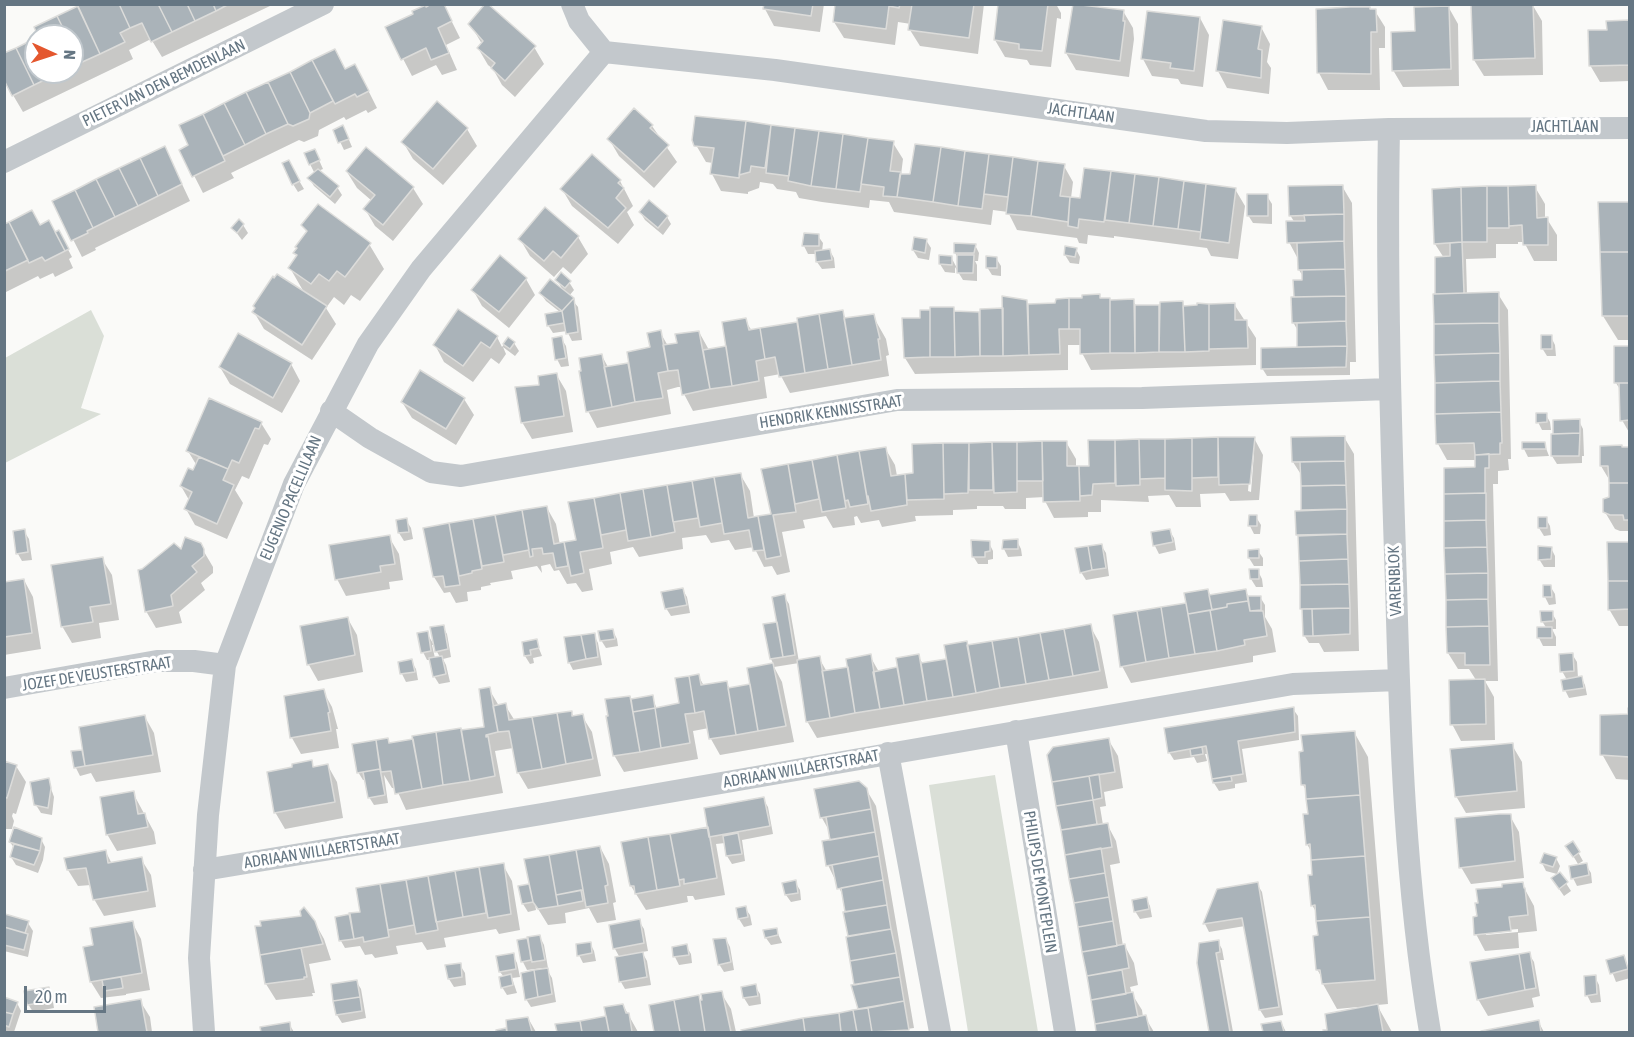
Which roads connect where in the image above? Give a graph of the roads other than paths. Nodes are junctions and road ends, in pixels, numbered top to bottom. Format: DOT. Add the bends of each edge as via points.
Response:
graph roads {
  1 [pos="323,4"];
  2 [pos="572,4"];
  3 [pos="604,52"];
  4 [pos="1389,129"];
  5 [pos="1625,130"];
  6 [pos="4,162"];
  7 [pos="1389,389"];
  8 [pos="331,411"];
  9 [pos="225,665"];
  10 [pos="1399,680"];
  11 [pos="4,688"];
  12 [pos="1016,731"];
  13 [pos="888,753"];
  14 [pos="204,870"];
  15 [pos="204,1032"];
  16 [pos="940,1032"];
  17 [pos="1065,1032"];
  18 [pos="1430,1032"];
  1 -- 6 [label="street, PIETER VAN DEN BEMDENLAAN"];
  2 -- 3 [label="street" via="579,21"];
  3 -- 4 [label="street, JACHTLAAN" via="775,70 1206,131"];
  3 -- 8 [label="street, EUGENIO PACELLILAAN" via="421,269 368,344"];
  4 -- 5 [label="street, JACHTLAAN"];
  4 -- 7 [label="street, VARENBLOK"];
  7 -- 8 [label="street, HENDRIK KENNISSTRAAT" via="1142,398 897,400 462,476 431,472"];
  7 -- 10 [label="street, VARENBLOK"];
  8 -- 9 [label="street, EUGENIO PACELLILAAN" via="294,483"];
  9 -- 11 [label="street, JOZEF DE VEUSTERSTRAAT" via="157,661"];
  9 -- 14 [label="street, EUGENIO PACELLILAAN"];
  10 -- 12 [label="street, ADRIAAN WILLAERTSTRAAT" via="1293,684"];
  10 -- 18 [label="street, VARENBLOK" via="1407,842"];
  12 -- 13 [label="street, ADRIAAN WILLAERTSTRAAT"];
  12 -- 17 [label="street, PHILIPS DE MONTEPLEIN"];
  13 -- 14 [label="street, ADRIAAN WILLAERTSTRAAT"];
  13 -- 16 [label="street"];
  14 -- 15 [label="street, EUGENIO PACELLILAAN" via="199,958"];
}
